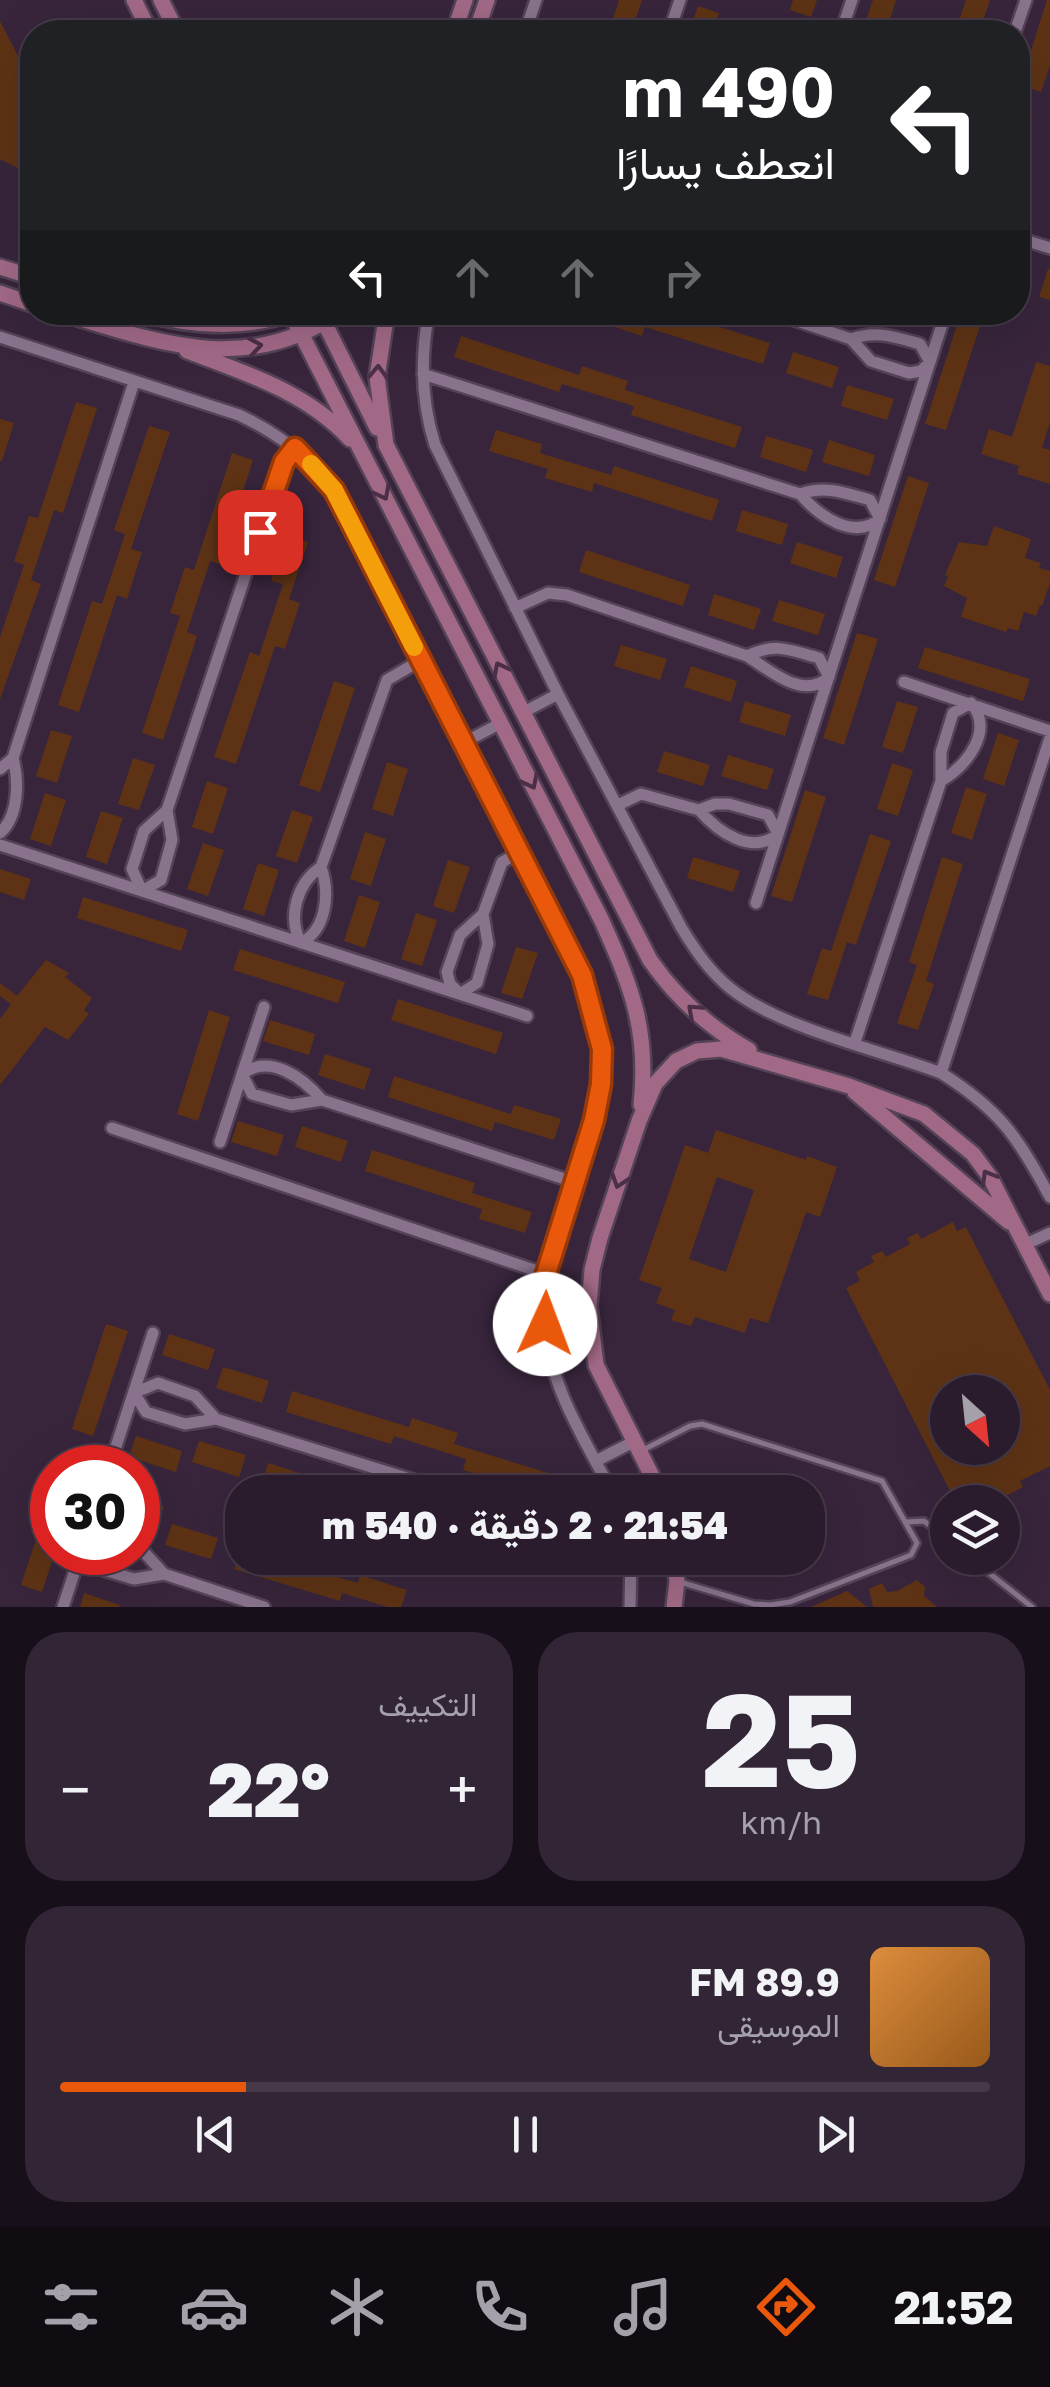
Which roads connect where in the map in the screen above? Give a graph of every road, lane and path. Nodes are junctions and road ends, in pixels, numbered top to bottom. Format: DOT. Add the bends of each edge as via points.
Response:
graph roads {
  1 [pos="101,325"];
  2 [pos="297,325"];
  3 [pos="314,325"];
  4 [pos="326,325"];
  5 [pos="384,325"];
  6 [pos="427,325"];
  7 [pos="809,325"];
  8 [pos="942,325"];
  9 [pos="302,335"];
  10 [pos="0,337"];
  11 [pos="851,339"];
  12 [pos="174,347"];
  13 [pos="930,362"];
  14 [pos="423,374"];
  15 [pos="134,382"];
  16 [pos="386,445"];
  17 [pos="295,448"];
  18 [pos="364,454"];
  19 [pos="800,494"];
  20 [pos="880,519"];
  21 [pos="449,569"];
  22 [pos="428,580"];
  23 [pos="515,608"];
  24 [pos="746,656"];
  25 [pos="421,660"];
  26 [pos="829,676"];
  27 [pos="904,682"];
  28 [pos="558,694"];
  29 [pos="971,703"];
  30 [pos="522,713"];
  31 [pos="501,723"];
  32 [pos="1050,734"];
  33 [pos="463,743"];
  34 [pos="12,758"];
  35 [pos="0,769"];
  36 [pos="941,781"];
  37 [pos="618,805"];
  38 [pos="167,810"];
  39 [pos="699,810"];
  40 [pos="0,832"];
  41 [pos="778,834"];
  42 [pos="0,845"];
  43 [pos="519,853"];
  44 [pos="596,860"];
  45 [pos="321,867"];
  46 [pos="576,870"];
  47 [pos="142,891"];
  48 [pos="756,903"];
  49 [pos="483,914"];
  50 [pos="301,943"];
  51 [pos="460,994"];
  52 [pos="264,1007"];
  53 [pos="526,1016"];
  54 [pos="855,1042"];
  55 [pos="775,1064"];
  56 [pos="941,1072"];
  57 [pos="242,1074"];
  58 [pos="849,1086"];
  59 [pos="322,1100"];
  60 [pos="639,1120"];
  61 [pos="112,1128"];
  62 [pos="220,1142"];
  63 [pos="574,1182"];
  64 [pos="1050,1197"];
  65 [pos="1016,1228"];
  66 [pos="1050,1233"];
  67 [pos="1024,1245"];
  68 [pos="546,1274"];
  69 [pos="1050,1294"];
  70 [pos="154,1333"];
  71 [pos="134,1393"];
  72 [pos="216,1419"];
  73 [pos="117,1445"];
  74 [pos="638,1446"];
  75 [pos="596,1461"];
  76 [pos="397,1475"];
  77 [pos="603,1475"];
  78 [pos="652,1475"];
  79 [pos="906,1522"];
  80 [pos="930,1525"];
  81 [pos="160,1569"];
  82 [pos="164,1574"];
  83 [pos="75,1575"];
  84 [pos="121,1575"];
  85 [pos="158,1575"];
  86 [pos="160,1575"];
  87 [pos="631,1575"];
  88 [pos="676,1575"];
  89 [pos="992,1575"];
  90 [pos="677,1582"];
  91 [pos="63,1607"];
  92 [pos="264,1607"];
  93 [pos="630,1607"];
  94 [pos="674,1607"];
  95 [pos="1032,1607"];
  1 -- 12 [label="main road"];
  2 -- 9 [label="main road"];
  3 -- 9 [label="main road"];
  4 -- 16 [label="main road"];
  16 -- 5 [label="main road, one-way" via="377,377"];
  6 -- 14 [label="street"];
  7 -- 11 [label="street"];
  8 -- 13 [label="street"];
  12 -- 9 [label="main road, one-way" via="243,349"];
  9 -- 18 [label="main road"];
  10 -- 15 [label="street"];
  11 -- 13 [label="street" via="881,333 920,344"];
  11 -- 13 [label="street" via="871,361 910,373"];
  12 -- 18 [label="main road" via="300,398"];
  13 -- 20 [label="street"];
  14 -- 19 [label="street"];
  14 -- 23 [label="street" via="435,444"];
  15 -- 17 [label="street" via="239,415"];
  15 -- 34 [label="street"];
  16 -- 21 [label="main road"];
  17 -- 25 [label="street" via="334,490"];
  17 -- 38 [label="street" via="284,462"];
  18 -- 22 [label="main road, one-way"];
  19 -- 20 [label="street" via="831,489 870,500"];
  19 -- 20 [label="street" via="821,517 859,529"];
  20 -- 26 [label="street"];
  21 -- 22 [label="main road"];
  30 -- 21 [label="main road, one-way"];
  22 -- 31 [label="main road"];
  23 -- 24 [label="street" via="548,593 567,594"];
  23 -- 28 [label="street"];
  24 -- 26 [label="street" via="770,675 809,687"];
  24 -- 26 [label="street" via="780,647 820,658"];
  25 -- 33 [label="street"];
  25 -- 45 [label="street" via="387,680"];
  26 -- 41 [label="street"];
  27 -- 29 [label="street"];
  28 -- 30 [label="street"];
  28 -- 37 [label="street"];
  29 -- 32 [label="street"];
  29 -- 36 [label="street" via="953,712 940,752"];
  29 -- 36 [label="street" via="982,724 968,762"];
  30 -- 44 [label="main road"];
  31 -- 33 [label="street"];
  31 -- 46 [label="main road, one-way"];
  32 -- 56 [label="street"];
  33 -- 43 [label="street"];
  34 -- 35 [label="street"];
  34 -- 40 [label="street" via="18,788"];
  36 -- 54 [label="street"];
  37 -- 39 [label="street" via="641,794"];
  37 -- 54 [label="street" via="704,962 760,1008"];
  38 -- 47 [label="street" via="172,840 161,880"];
  38 -- 47 [label="street" via="144,831 132,869"];
  39 -- 41 [label="street" via="729,804 768,816"];
  39 -- 41 [label="street" via="719,832 758,844"];
  41 -- 48 [label="street"];
  42 -- 47 [label="street"];
  43 -- 49 [label="street" via="502,862"];
  43 -- 63 [label="street" via="582,975 602,1049 594,1120"];
  44 -- 46 [label="main road"];
  55 -- 44 [label="main road, one-way" via="716,1031 672,992"];
  45 -- 50 [label="street" via="328,892 318,928"];
  45 -- 50 [label="street" via="305,882 292,919"];
  46 -- 60 [label="main road" via="640,1016"];
  47 -- 50 [label="street"];
  49 -- 51 [label="street" via="488,944 476,983"];
  49 -- 51 [label="street" via="460,935 448,972"];
  50 -- 51 [label="street"];
  51 -- 53 [label="street"];
  52 -- 57 [label="street"];
  54 -- 56 [label="street"];
  55 -- 58 [label="main road"];
  55 -- 60 [label="main road" via="721,1050 697,1052 676,1062 656,1084"];
  56 -- 64 [label="street" via="1014,1133"];
  57 -- 59 [label="street" via="263,1065 301,1077"];
  57 -- 59 [label="street" via="252,1094 291,1106"];
  57 -- 62 [label="street"];
  58 -- 65 [label="main road"];
  65 -- 58 [label="main road, one-way" via="990,1177 952,1134 924,1114"];
  59 -- 63 [label="street"];
  60 -- 74 [label="main road, one-way" via="600,1238 589,1306 596,1364"];
  61 -- 68 [label="street"];
  63 -- 68 [label="street"];
  65 -- 67 [label="main road"];
  66 -- 67 [label="street"];
  67 -- 69 [label="main road"];
  68 -- 75 [label="street" via="545,1324 554,1369"];
  70 -- 71 [label="street"];
  71 -- 72 [label="street" via="146,1412 186,1424"];
  71 -- 72 [label="street" via="158,1383 195,1396"];
  71 -- 73 [label="street"];
  72 -- 76 [label="street"];
  74 -- 75 [label="street"];
  74 -- 78 [label="main road"];
  74 -- 79 [label="lane" via="690,1426 714,1426 882,1481"];
  75 -- 77 [label="street"];
  79 -- 80 [label="lane"];
  79 -- 90 [label="lane" via="917,1543 911,1555 790,1602 754,1604"];
  81 -- 82 [label="street"];
  82 -- 86 [label="street"];
  82 -- 92 [label="street"];
  83 -- 91 [label="street"];
  84 -- 85 [label="street"];
  87 -- 93 [label="street"];
  88 -- 90 [label="main road"];
  89 -- 95 [label="lane"];
  90 -- 94 [label="main road"];
}
